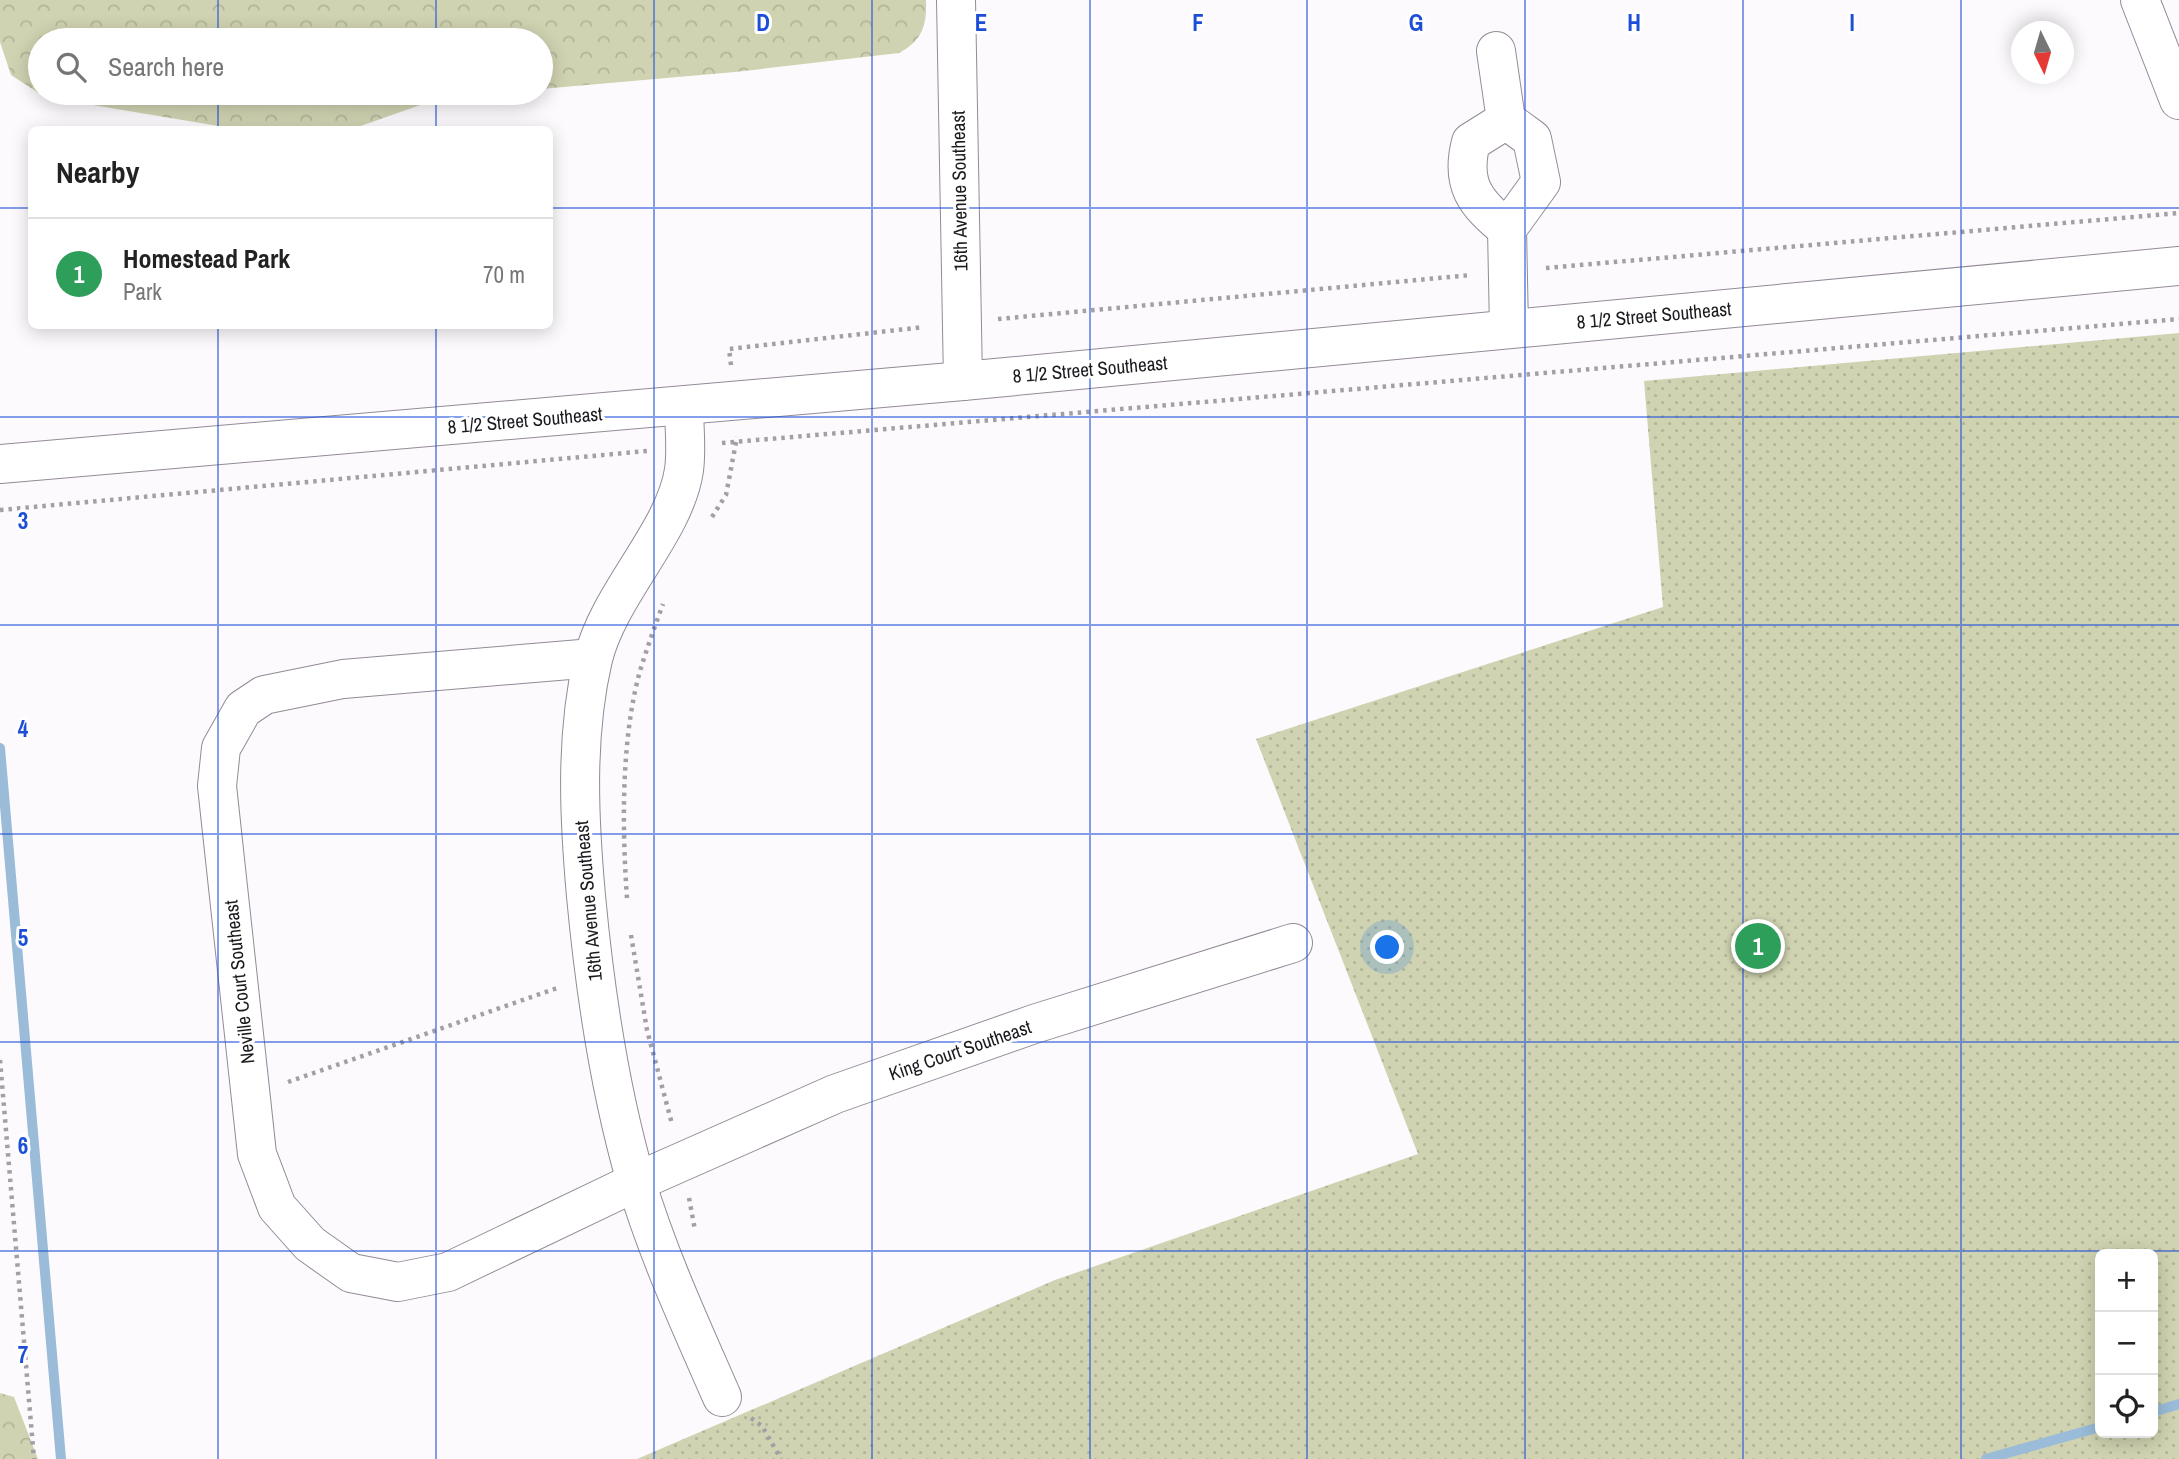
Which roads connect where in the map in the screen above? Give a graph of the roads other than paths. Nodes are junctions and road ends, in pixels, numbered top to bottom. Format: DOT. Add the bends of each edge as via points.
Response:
graph roads {
  1 [pos="956,0"];
  2 [pos="2140,0"];
  3 [pos="1496,51"];
  4 [pos="2179,100"];
  5 [pos="1506,120"];
  6 [pos="1507,229"];
  7 [pos="2179,265"];
  8 [pos="1509,329"];
  9 [pos="962,381"];
  10 [pos="684,406"];
  11 [pos="0,464"];
  12 [pos="593,658"];
  13 [pos="1293,943"];
  14 [pos="636,1182"];
  15 [pos="722,1397"];
  1 -- 9 [label="street, 16th Avenue Southeast"];
  2 -- 4 [label="street"];
  3 -- 5 [label="street"];
  5 -- 6 [label="street" via="1532,139 1541,181"];
  5 -- 6 [label="street" via="1471,142 1465,166 1475,198"];
  6 -- 8 [label="street"];
  7 -- 8 [label="street, 8 1/2 Street Southeast"];
  8 -- 9 [label="street, 8 1/2 Street Southeast"];
  9 -- 10 [label="street, 8 1/2 Street Southeast"];
  10 -- 11 [label="street, 8 1/2 Street Southeast"];
  10 -- 12 [label="street, 16th Avenue Southeast" via="684,471 666,520 617,599"];
  12 -- 14 [label="street, 16th Avenue Southeast" via="580,752 580,836 603,1043"];
  12 -- 14 [label="street, Neville Court Southeast" via="343,679 264,695 243,709 221,748 217,786 257,1154 276,1207 310,1244 351,1273 398,1282 448,1272"];
  13 -- 14 [label="street, King Court Southeast" via="1034,1024 835,1094"];
  14 -- 15 [label="street, 16th Avenue Southeast" via="683,1310"];
}
